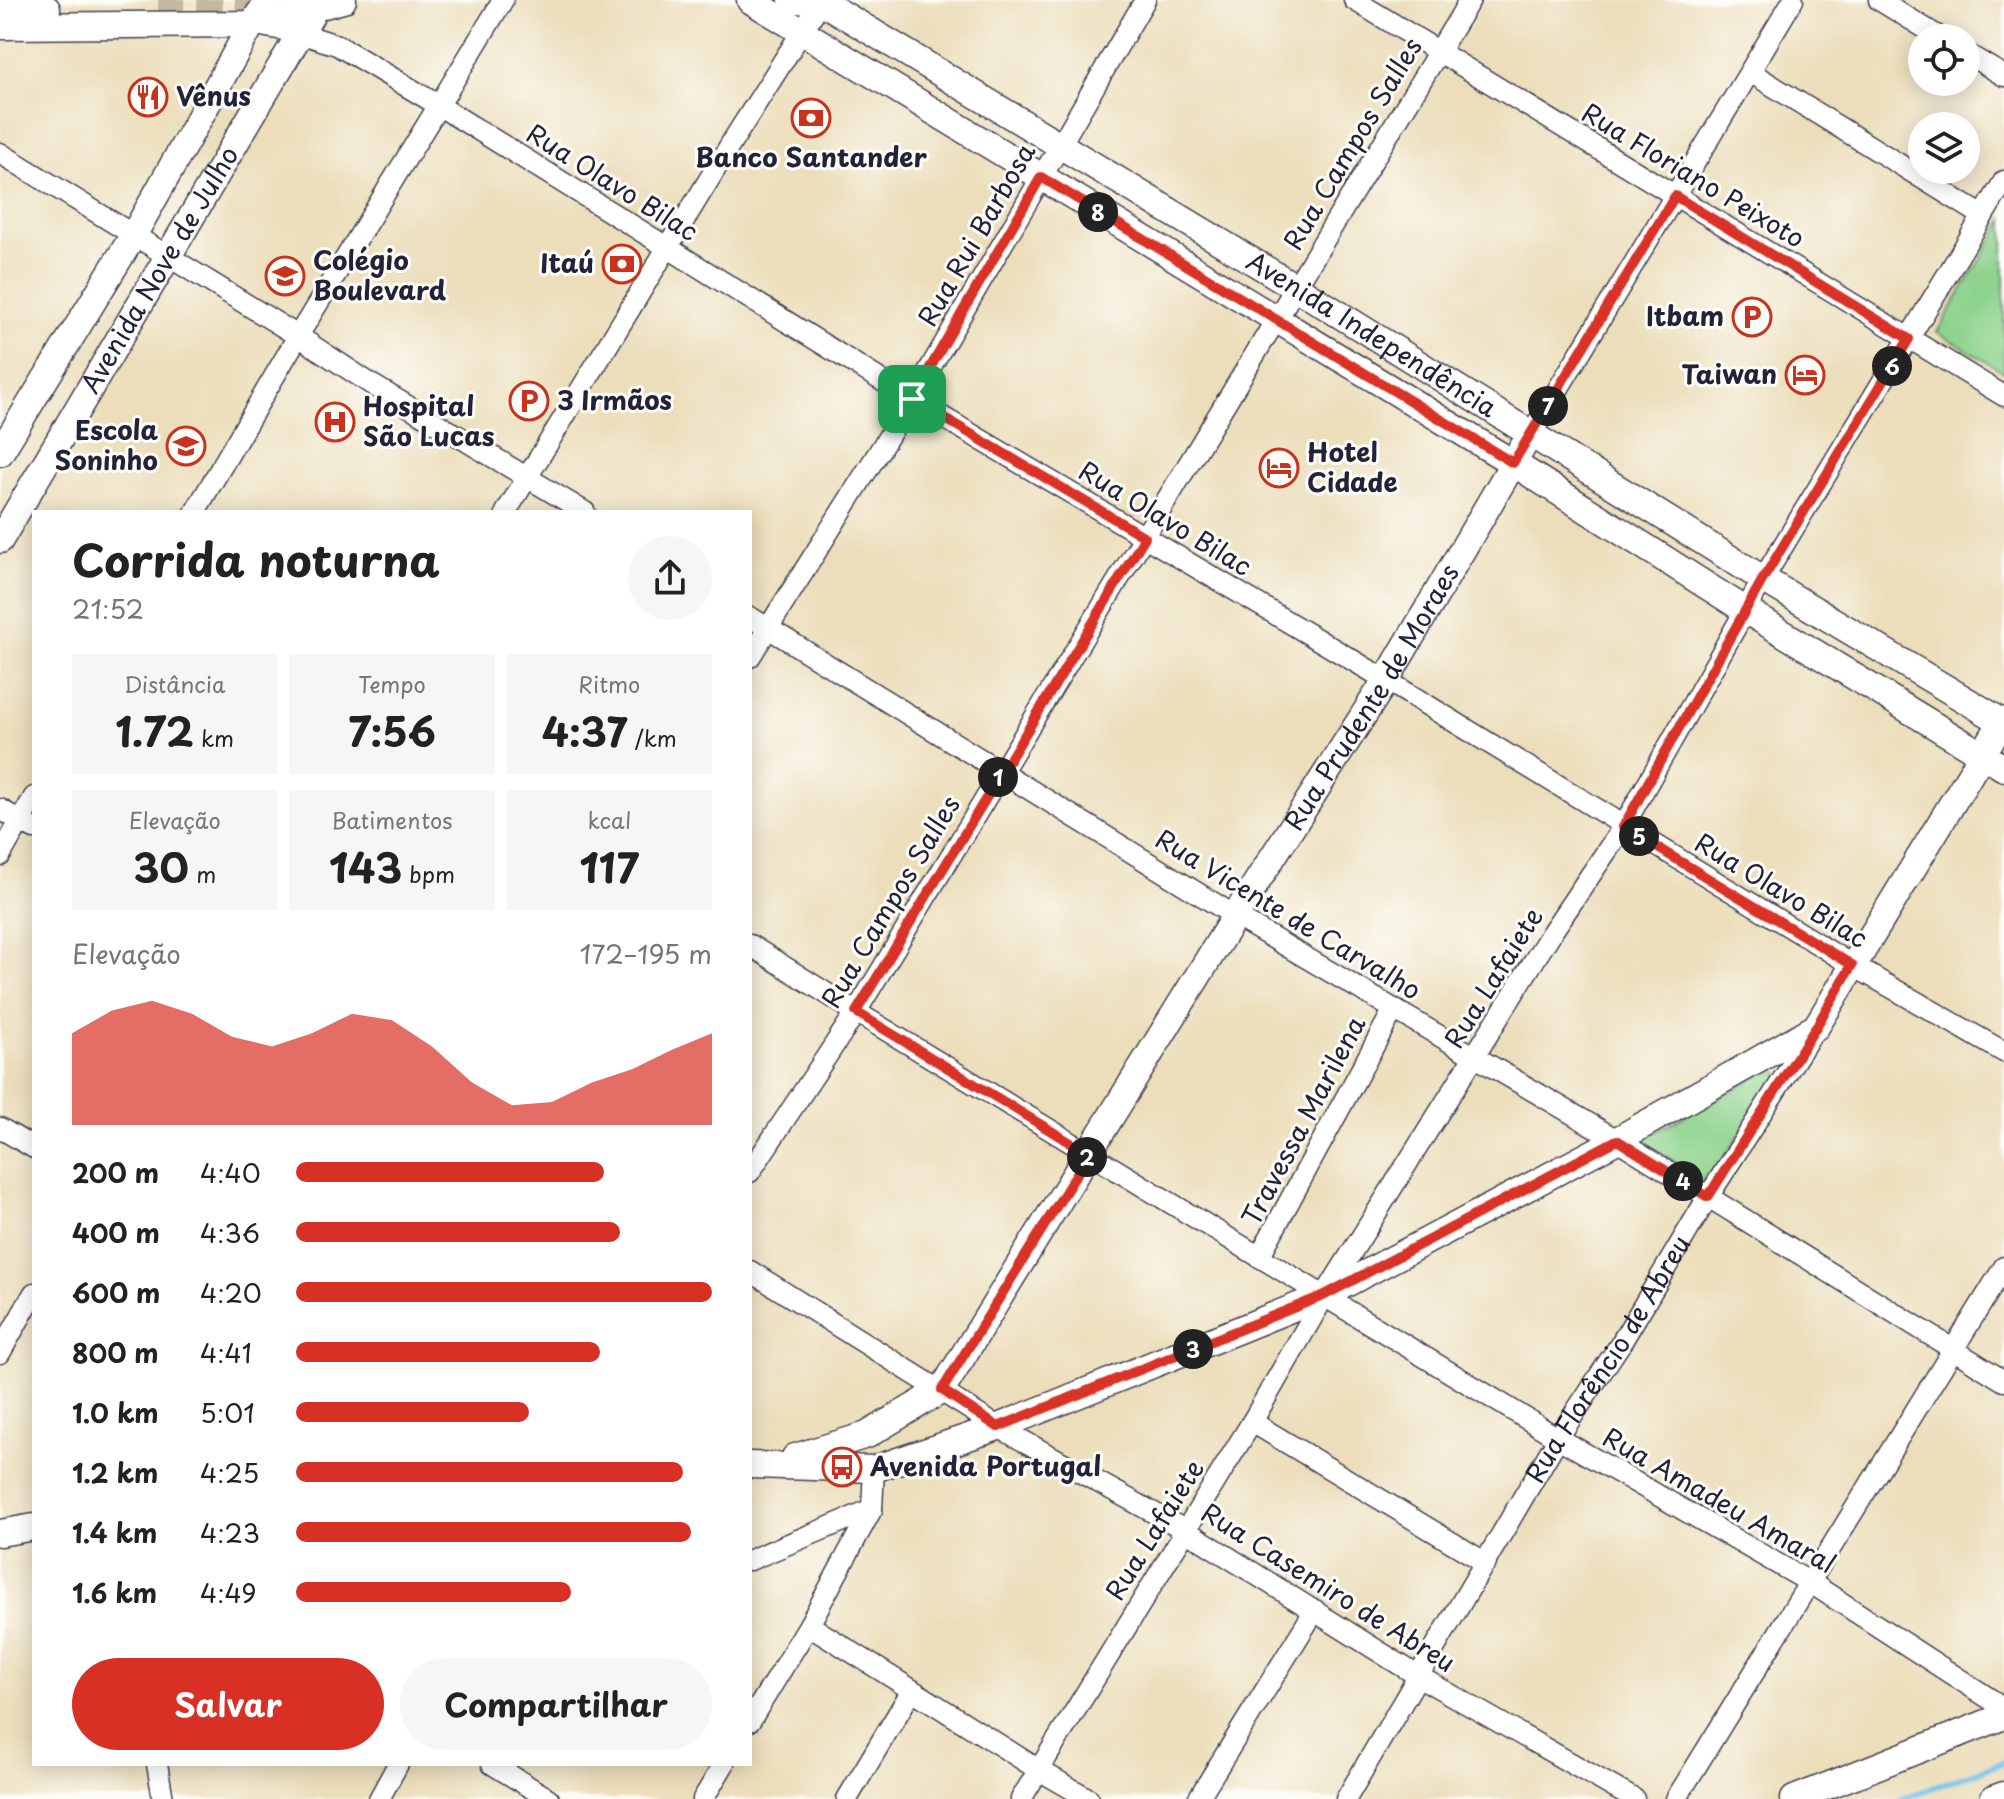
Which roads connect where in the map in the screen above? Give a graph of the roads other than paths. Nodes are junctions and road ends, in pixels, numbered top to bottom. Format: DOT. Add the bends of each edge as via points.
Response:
graph roads {
  1 [pos="269,0"];
  2 [pos="343,0"];
  3 [pos="503,0"];
  4 [pos="750,0"];
  5 [pos="792,0"];
  6 [pos="821,0"];
  7 [pos="1145,0"];
  8 [pos="1354,0"];
  9 [pos="1470,0"];
  10 [pos="1793,0"];
  11 [pos="1879,0"];
  12 [pos="318,4"];
  13 [pos="0,8"];
  14 [pos="158,11"];
  15 [pos="252,24"];
  16 [pos="1918,24"];
  17 [pos="0,26"];
  18 [pos="802,32"];
  19 [pos="299,33"];
  20 [pos="1439,52"];
  21 [pos="1980,61"];
  22 [pos="1750,72"];
  23 [pos="2004,76"];
  24 [pos="438,105"];
  25 [pos="1059,144"];
  26 [pos="0,153"];
  27 [pos="1041,177"];
  28 [pos="2004,181"];
  29 [pos="1675,196"];
  30 [pos="1983,216"];
  31 [pos="133,236"];
  32 [pos="667,248"];
  33 [pos="168,255"];
  34 [pos="1297,288"];
  35 [pos="1277,322"];
  36 [pos="298,336"];
  37 [pos="1909,339"];
  38 [pos="2004,396"];
  39 [pos="912,399"];
  40 [pos="1531,434"];
  41 [pos="0,453"];
  42 [pos="1513,463"];
  43 [pos="528,477"];
  44 [pos="196,510"];
  45 [pos="507,510"];
  46 [pos="582,510"];
  47 [pos="25,516"];
  48 [pos="1145,537"];
  49 [pos="0,540"];
  50 [pos="1763,579"];
  51 [pos="1745,610"];
  52 [pos="758,623"];
  53 [pos="752,648"];
  54 [pos="1386,680"];
  55 [pos="2003,721"];
  56 [pos="1993,761"];
  57 [pos="1000,773"];
  58 [pos="32,805"];
  59 [pos="0,809"];
  60 [pos="27,825"];
  61 [pos="1623,827"];
  62 [pos="0,856"];
  63 [pos="1235,916"];
  64 [pos="752,946"];
  65 [pos="1852,965"];
  66 [pos="1394,1009"];
  67 [pos="856,1012"];
  68 [pos="1816,1027"];
  69 [pos="2004,1052"];
  70 [pos="1474,1057"];
  71 [pos="0,1128"];
  72 [pos="1617,1140"];
  73 [pos="32,1147"];
  74 [pos="1089,1154"];
  75 [pos="752,1169"];
  76 [pos="1708,1197"];
  77 [pos="1259,1257"];
  78 [pos="2004,1267"];
  79 [pos="752,1272"];
  80 [pos="1325,1295"];
  81 [pos="32,1296"];
  82 [pos="1,1348"];
  83 [pos="1953,1349"];
  84 [pos="2004,1381"];
  85 [pos="942,1390"];
  86 [pos="1252,1422"];
  87 [pos="998,1427"];
  88 [pos="867,1435"];
  89 [pos="1558,1438"];
  90 [pos="759,1464"];
  91 [pos="874,1469"];
  92 [pos="872,1509"];
  93 [pos="32,1527"];
  94 [pos="1185,1530"];
  95 [pos="0,1533"];
  96 [pos="752,1559"];
  97 [pos="1486,1563"];
  98 [pos="1811,1583"];
  99 [pos="1315,1610"];
  100 [pos="809,1625"];
  101 [pos="1418,1676"];
  102 [pos="912,1690"];
  103 [pos="2004,1708"];
  104 [pos="2004,1716"];
  105 [pos="752,1718"];
  106 [pos="157,1766"];
  107 [pos="397,1766"];
  108 [pos="495,1766"];
  109 [pos="723,1766"];
  110 [pos="1039,1770"];
  111 [pos="2004,1795"];
  112 [pos="540,1797"];
  113 [pos="163,1799"];
  114 [pos="379,1799"];
  115 [pos="703,1799"];
  116 [pos="847,1799"];
  117 [pos="1021,1799"];
  118 [pos="1089,1799"];
  119 [pos="1198,1799"];
  120 [pos="1346,1799"];
  121 [pos="1634,1799"];
  122 [pos="1676,1799"];
  123 [pos="1794,1799"];
  124 [pos="1993,1799"];
  1 -- 15 [label="main road, Avenida Nove de Julho"];
  2 -- 12 [label="main road"];
  3 -- 24 [label="street"];
  4 -- 18 [label="main road, Avenida Independência"];
  5 -- 6 [label="main road"];
  6 -- 18 [label="street"];
  6 -- 25 [label="main road, Avenida Independência"];
  7 -- 25 [label="street, Rua Rui Barbosa"];
  8 -- 20 [label="street, Rua Floriano Peixoto"];
  9 -- 20 [label="street, Rua Campos Salles"];
  10 -- 22 [label="street, Rua Prudente de Moraes"];
  11 -- 16 [label="street"];
  12 -- 15 [label="main road"];
  12 -- 19 [label="main road, Avenida Nove de Julho"];
  13 -- 14 [label="main road"];
  15 -- 17 [label="main road"];
  15 -- 19 [label="street, Rua Olavo Bilac"];
  15 -- 31 [label="main road, Avenida Nove de Julho"];
  18 -- 27 [label="main road, Avenida Independência"];
  18 -- 32 [label="street"];
  19 -- 24 [label="street, Rua Olavo Bilac" via="337,45"];
  19 -- 33 [label="main road, Avenida Nove de Julho"];
  20 -- 29 [label="street, Rua Floriano Peixoto"];
  20 -- 34 [label="street, Rua Campos Salles"];
  21 -- 23 [label="street"];
  22 -- 29 [label="street, Rua Prudente de Moraes"];
  22 -- 30 [label="street"];
  24 -- 32 [label="street, Rua Olavo Bilac"];
  24 -- 36 [label="street"];
  25 -- 27 [label="street, Rua Rui Barbosa"];
  25 -- 34 [label="main road, Avenida Independência"];
  26 -- 31 [label="street"];
  27 -- 35 [label="main road, Avenida Independência"];
  27 -- 39 [label="street, Rua Rui Barbosa"];
  28 -- 30 [label="street, Rua Lafaiete"];
  29 -- 37 [label="street, Rua Floriano Peixoto"];
  29 -- 40 [label="street, Rua Prudente de Moraes"];
  30 -- 37 [label="street, Rua Lafaiete"];
  31 -- 33 [label="street"];
  31 -- 41 [label="main road, Avenida Nove de Julho"];
  32 -- 39 [label="street, Rua Olavo Bilac"];
  32 -- 43 [label="street"];
  33 -- 36 [label="street"];
  33 -- 47 [label="main road, Avenida Nove de Julho"];
  34 -- 35 [label="street, Rua Campos Salles"];
  34 -- 40 [label="main road, Avenida Independência"];
  35 -- 42 [label="main road, Avenida Independência"];
  35 -- 48 [label="street, Rua Campos Salles"];
  36 -- 43 [label="street"];
  36 -- 44 [label="street"];
  37 -- 38 [label="street, Rua Floriano Peixoto"];
  37 -- 50 [label="street, Rua Lafaiete"];
  39 -- 48 [label="street, Rua Olavo Bilac"];
  39 -- 52 [label="street, Rua Rui Barbosa"];
  40 -- 42 [label="main road, Rua Prudente de Moraes"];
  40 -- 50 [label="main road, Avenida Independência"];
  42 -- 51 [label="main road, Avenida Independência"];
  42 -- 54 [label="main road, Rua Prudente de Moraes"];
  43 -- 45 [label="street"];
  43 -- 46 [label="street"];
  47 -- 49 [label="main road, Avenida Nove de Julho"];
  48 -- 54 [label="street, Rua Olavo Bilac"];
  48 -- 57 [label="street, Rua Campos Salles"];
  50 -- 51 [label="street, Rua Lafaiete"];
  50 -- 55 [label="main road, Avenida Independência"];
  51 -- 56 [label="main road, Avenida Independência"];
  51 -- 61 [label="street, Rua Lafaiete"];
  52 -- 53 [label="street, Rua Rui Barbosa"];
  52 -- 57 [label="street, Rua Vicente de Carvalho"];
  54 -- 61 [label="street, Rua Olavo Bilac"];
  54 -- 63 [label="main road, Rua Prudente de Moraes"];
  55 -- 56 [label="main road, Rua Florêncio de Abreu"];
  56 -- 65 [label="main road, Rua Florêncio de Abreu"];
  57 -- 63 [label="street, Rua Vicente de Carvalho"];
  57 -- 67 [label="street, Rua Campos Salles"];
  58 -- 60 [label="street"];
  59 -- 60 [label="street"];
  60 -- 62 [label="street"];
  61 -- 65 [label="street, Rua Olavo Bilac"];
  61 -- 70 [label="street, Rua Lafaiete"];
  63 -- 66 [label="street, Rua Vicente de Carvalho"];
  63 -- 74 [label="main road, Rua Prudente de Moraes"];
  64 -- 67 [label="street, Rua Amadeu Amaral"];
  65 -- 68 [label="main road, Rua Florêncio de Abreu"];
  65 -- 69 [label="street, Rua Olavo Bilac"];
  66 -- 70 [label="street, Rua Vicente de Carvalho"];
  66 -- 77 [label="street, Travessa Marilena"];
  67 -- 74 [label="street, Rua Amadeu Amaral"];
  67 -- 75 [label="street, Rua Campos Salles"];
  68 -- 72 [label="main road"];
  68 -- 76 [label="street, Rua Florêncio de Abreu"];
  70 -- 72 [label="street, Rua Vicente de Carvalho"];
  70 -- 80 [label="street, Rua Lafaiete"];
  71 -- 73 [label="street"];
  72 -- 76 [label="street, Rua Vicente de Carvalho"];
  72 -- 80 [label="main road"];
  74 -- 77 [label="street, Rua Amadeu Amaral"];
  74 -- 85 [label="main road, Rua Prudente de Moraes"];
  76 -- 83 [label="street, Rua Vicente de Carvalho"];
  76 -- 89 [label="street, Rua Florêncio de Abreu"];
  77 -- 80 [label="street, Rua Amadeu Amaral"];
  78 -- 83 [label="street"];
  79 -- 85 [label="street, Rua Casemiro de Abreu"];
  80 -- 86 [label="street, Rua Lafaiete"];
  80 -- 87 [label="main road"];
  80 -- 89 [label="street, Rua Amadeu Amaral"];
  81 -- 82 [label="street"];
  83 -- 84 [label="street, Rua Vicente de Carvalho"];
  83 -- 98 [label="street"];
  85 -- 87 [label="street, Rua Casemiro de Abreu"];
  85 -- 88 [label="main road"];
  86 -- 94 [label="street, Rua Lafaiete"];
  86 -- 97 [label="street"];
  87 -- 91 [label="main road"];
  87 -- 94 [label="street, Rua Casemiro de Abreu"];
  88 -- 90 [label="main road"];
  88 -- 91 [label="main road"];
  89 -- 97 [label="street, Rua Florêncio de Abreu"];
  89 -- 98 [label="street, Rua Amadeu Amaral"];
  90 -- 91 [label="main road"];
  91 -- 92 [label="street"];
  92 -- 96 [label="street"];
  92 -- 100 [label="street"];
  93 -- 95 [label="main road"];
  94 -- 99 [label="street, Rua Casemiro de Abreu"];
  94 -- 110 [label="street, Rua Lafaiete"];
  97 -- 101 [label="street, Rua Florêncio de Abreu"];
  98 -- 103 [label="street, Rua Amadeu Amaral"];
  98 -- 122 [label="street"];
  99 -- 101 [label="street, Rua Casemiro de Abreu"];
  99 -- 119 [label="street"];
  100 -- 102 [label="street"];
  100 -- 105 [label="street"];
  101 -- 120 [label="street, Rua Florêncio de Abreu"];
  101 -- 121 [label="street, Rua Casemiro de Abreu"];
  102 -- 110 [label="street"];
  102 -- 116 [label="street"];
  104 -- 123 [label="main road"];
  106 -- 113 [label="street"];
  107 -- 114 [label="street"];
  108 -- 112 [label="street"];
  109 -- 115 [label="street"];
  110 -- 117 [label="street, Rua Lafaiete"];
  110 -- 118 [label="street"];
  111 -- 124 [label="main road"];
}
